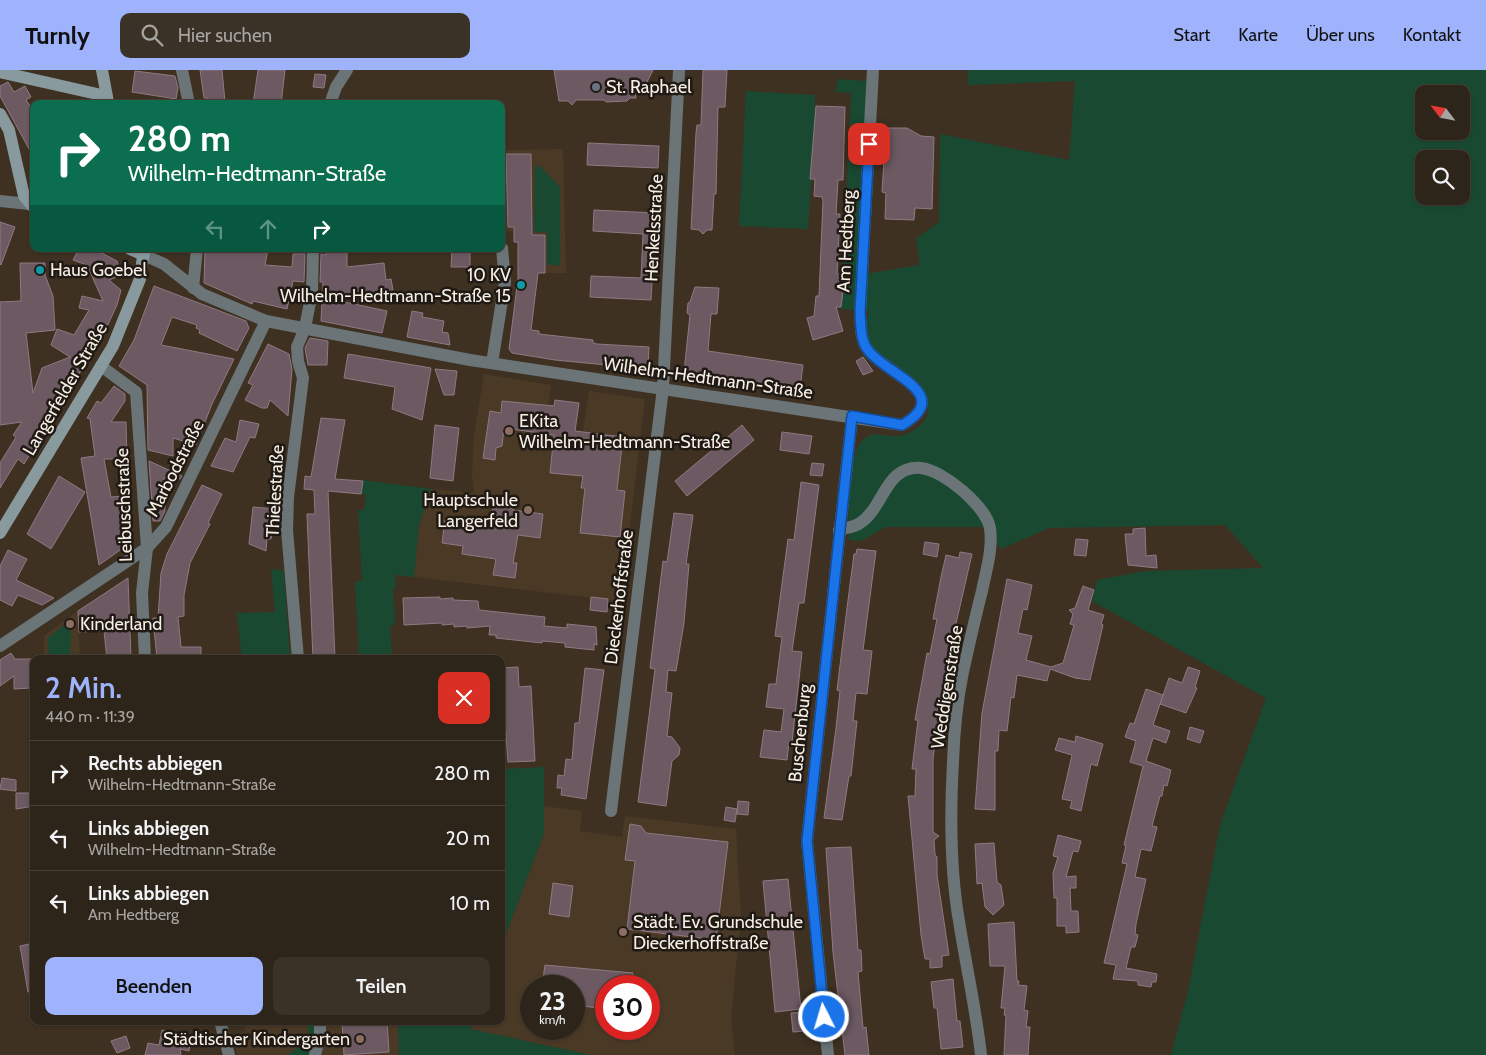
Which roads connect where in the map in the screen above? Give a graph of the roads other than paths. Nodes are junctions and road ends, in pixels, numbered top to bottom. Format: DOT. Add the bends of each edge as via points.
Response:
graph roads {
  1 [pos="102,70"];
  2 [pos="182,70"];
  3 [pos="347,70"];
  4 [pos="679,70"];
  5 [pos="873,70"];
  6 [pos="0,72"];
  7 [pos="107,100"];
  8 [pos="188,100"];
  9 [pos="332,100"];
  10 [pos="0,114"];
  11 [pos="0,201"];
  12 [pos="30,204"];
  13 [pos="30,206"];
  14 [pos="144,252"];
  15 [pos="197,252"];
  16 [pos="313,252"];
  17 [pos="502,252"];
  18 [pos="193,288"];
  19 [pos="266,321"];
  20 [pos="305,328"];
  21 [pos="492,363"];
  22 [pos="101,366"];
  23 [pos="663,388"];
  24 [pos="852,416"];
  25 [pos="917,416"];
  26 [pos="839,530"];
  27 [pos="0,533"];
  28 [pos="147,548"];
  29 [pos="0,646"];
  30 [pos="144,655"];
  31 [pos="298,655"];
  32 [pos="611,810"];
  33 [pos="222,1025"];
  34 [pos="320,1025"];
  35 [pos="229,1055"];
  36 [pos="315,1055"];
  37 [pos="828,1055"];
  38 [pos="981,1055"];
  1 -- 7 [label="main road"];
  2 -- 8 [label="street"];
  3 -- 9 [label="street"];
  4 -- 23 [label="street, Henkelsstraße"];
  5 -- 25 [label="street, Am Hedtberg" via="860,312 862,333 866,348 874,358 922,395 922,406"];
  6 -- 7 [label="main road"];
  10 -- 12 [label="main road" via="9,130 21,184"];
  11 -- 13 [label="street"];
  14 -- 18 [label="street, Wilhelm-Hedtmann-Straße"];
  14 -- 22 [label="main road, Langerfelder Straße" via="140,279 123,324"];
  15 -- 18 [label="street"];
  16 -- 20 [label="street, Thielestraße" via="312,292"];
  17 -- 21 [label="street" via="505,282"];
  18 -- 19 [label="street, Wilhelm-Hedtmann-Straße"];
  19 -- 20 [label="street, Wilhelm-Hedtmann-Straße"];
  19 -- 28 [label="street, Marbodstraße" via="166,527"];
  20 -- 21 [label="street, Wilhelm-Hedtmann-Straße"];
  20 -- 31 [label="street, Thielestraße" via="297,347 303,378 287,530"];
  21 -- 23 [label="street, Wilhelm-Hedtmann-Straße"];
  22 -- 27 [label="main road, Langerfelder Straße"];
  22 -- 28 [label="street, Leibuschstraße" via="136,392"];
  23 -- 24 [label="street, Wilhelm-Hedtmann-Straße"];
  23 -- 32 [label="street, Dieckerhoffstraße"];
  24 -- 25 [label="street, Wilhelm-Hedtmann-Straße" via="902,425"];
  24 -- 26 [label="street, Buschenburg"];
  26 -- 37 [label="street, Buschenburg" via="807,841"];
  26 -- 38 [label="street, Weddigenstraße" via="860,524 871,513 890,482 899,474 920,468 943,477 968,495 981,508 990,526 989,560 962,675 953,761 951,822 958,920 976,1010"];
  28 -- 29 [label="street, Marbodstraße"];
  28 -- 30 [label="street, Leibuschstraße" via="142,593"];
  33 -- 35 [label="street"];
  34 -- 36 [label="street"];
}
